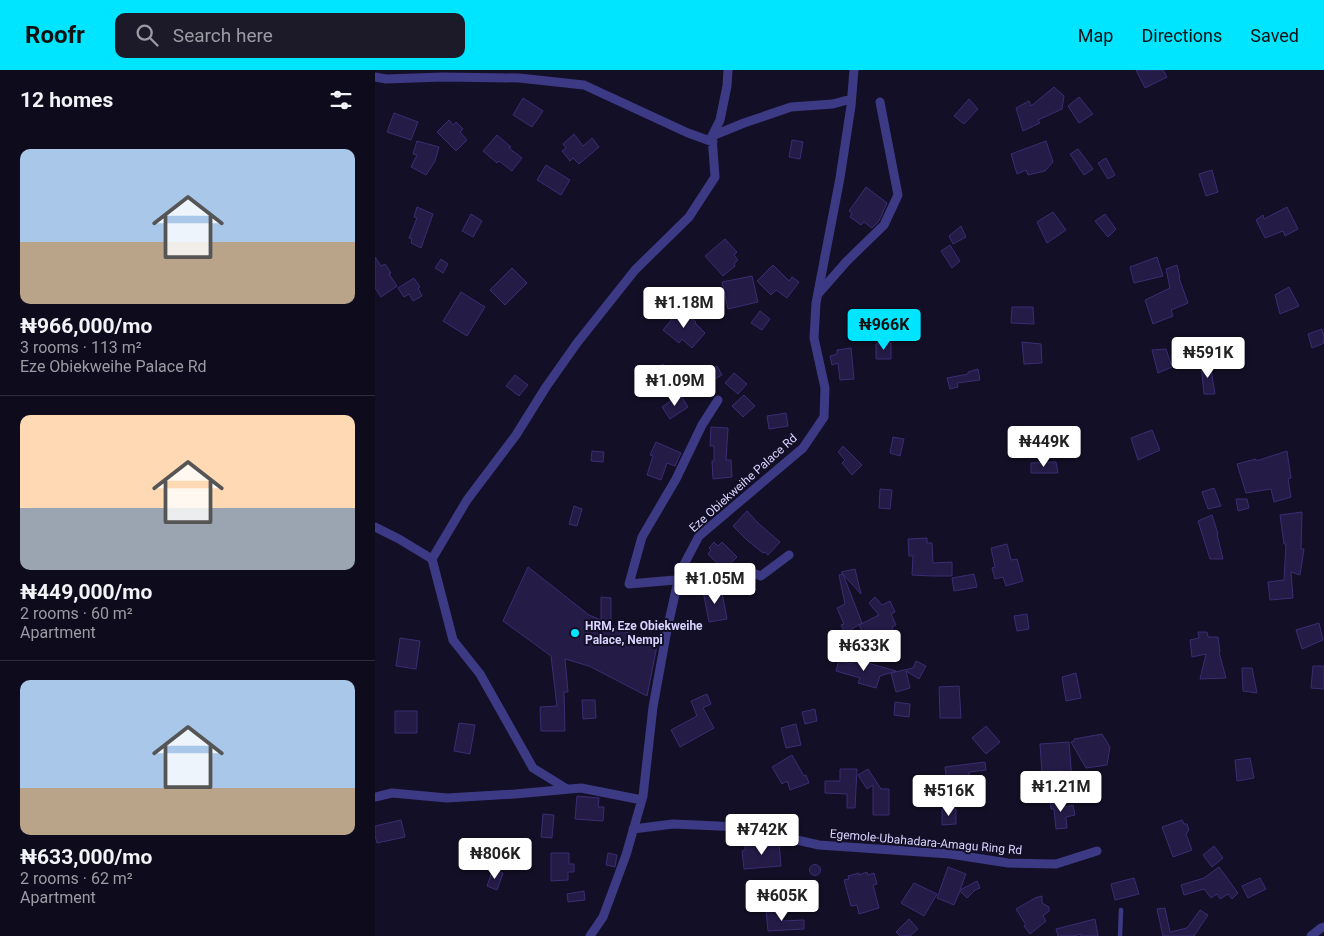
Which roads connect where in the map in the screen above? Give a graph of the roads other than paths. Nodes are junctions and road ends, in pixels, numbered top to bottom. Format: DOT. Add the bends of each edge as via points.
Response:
graph roads {
  1 [pos="728,70"];
  2 [pos="854,70"];
  3 [pos="375,77"];
  4 [pos="851,99"];
  5 [pos="880,102"];
  6 [pos="713,139"];
  7 [pos="817,294"];
  8 [pos="718,400"];
  9 [pos="375,527"];
  10 [pos="789,555"];
  11 [pos="432,559"];
  12 [pos="679,579"];
  13 [pos="567,789"];
  14 [pos="375,797"];
  15 [pos="642,800"];
  16 [pos="633,829"];
  17 [pos="1097,851"];
  18 [pos="1121,910"];
  19 [pos="1324,927"];
  20 [pos="589,936"];
  21 [pos="1120,936"];
  22 [pos="1311,936"];
  1 -- 6 [label="street" via="720,120"];
  2 -- 4 [label="street, Eze Obiekweihe Palace Rd"];
  3 -- 6 [label="street" via="519,78 584,85 688,133"];
  4 -- 6 [label="street" via="833,104 791,107 744,123"];
  4 -- 7 [label="street, Eze Obiekweihe Palace Rd" via="840,178"];
  5 -- 7 [label="street" via="898,195 884,225"];
  6 -- 11 [label="street" via="715,177 694,209 635,270 577,343 516,435 467,500"];
  7 -- 12 [label="street, Eze Obiekweihe Palace Rd" via="814,338 825,388 824,417 803,448 699,536"];
  8 -- 12 [label="street" via="642,537 629,584"];
  9 -- 11 [label="street"];
  10 -- 12 [label="street" via="761,576 747,571"];
  11 -- 13 [label="street" via="453,640 480,674 533,768"];
  12 -- 15 [label="street, Eze Obiekweihe Palace Rd" via="653,707"];
  13 -- 14 [label="street" via="447,798 392,793"];
  13 -- 15 [label="street" via="581,788"];
  15 -- 16 [label="street, Eze Obiekweihe Palace Rd"];
  16 -- 17 [label="street, Egemole-Ubahadara-Amagu Ring Rd" via="673,824 740,827 819,844 950,854 1008,863 1056,864"];
  16 -- 20 [label="street, Eze Obiekweihe Palace Rd" via="603,918"];
  18 -- 21 [label="lane"];
  19 -- 22 [label="street"];
}
